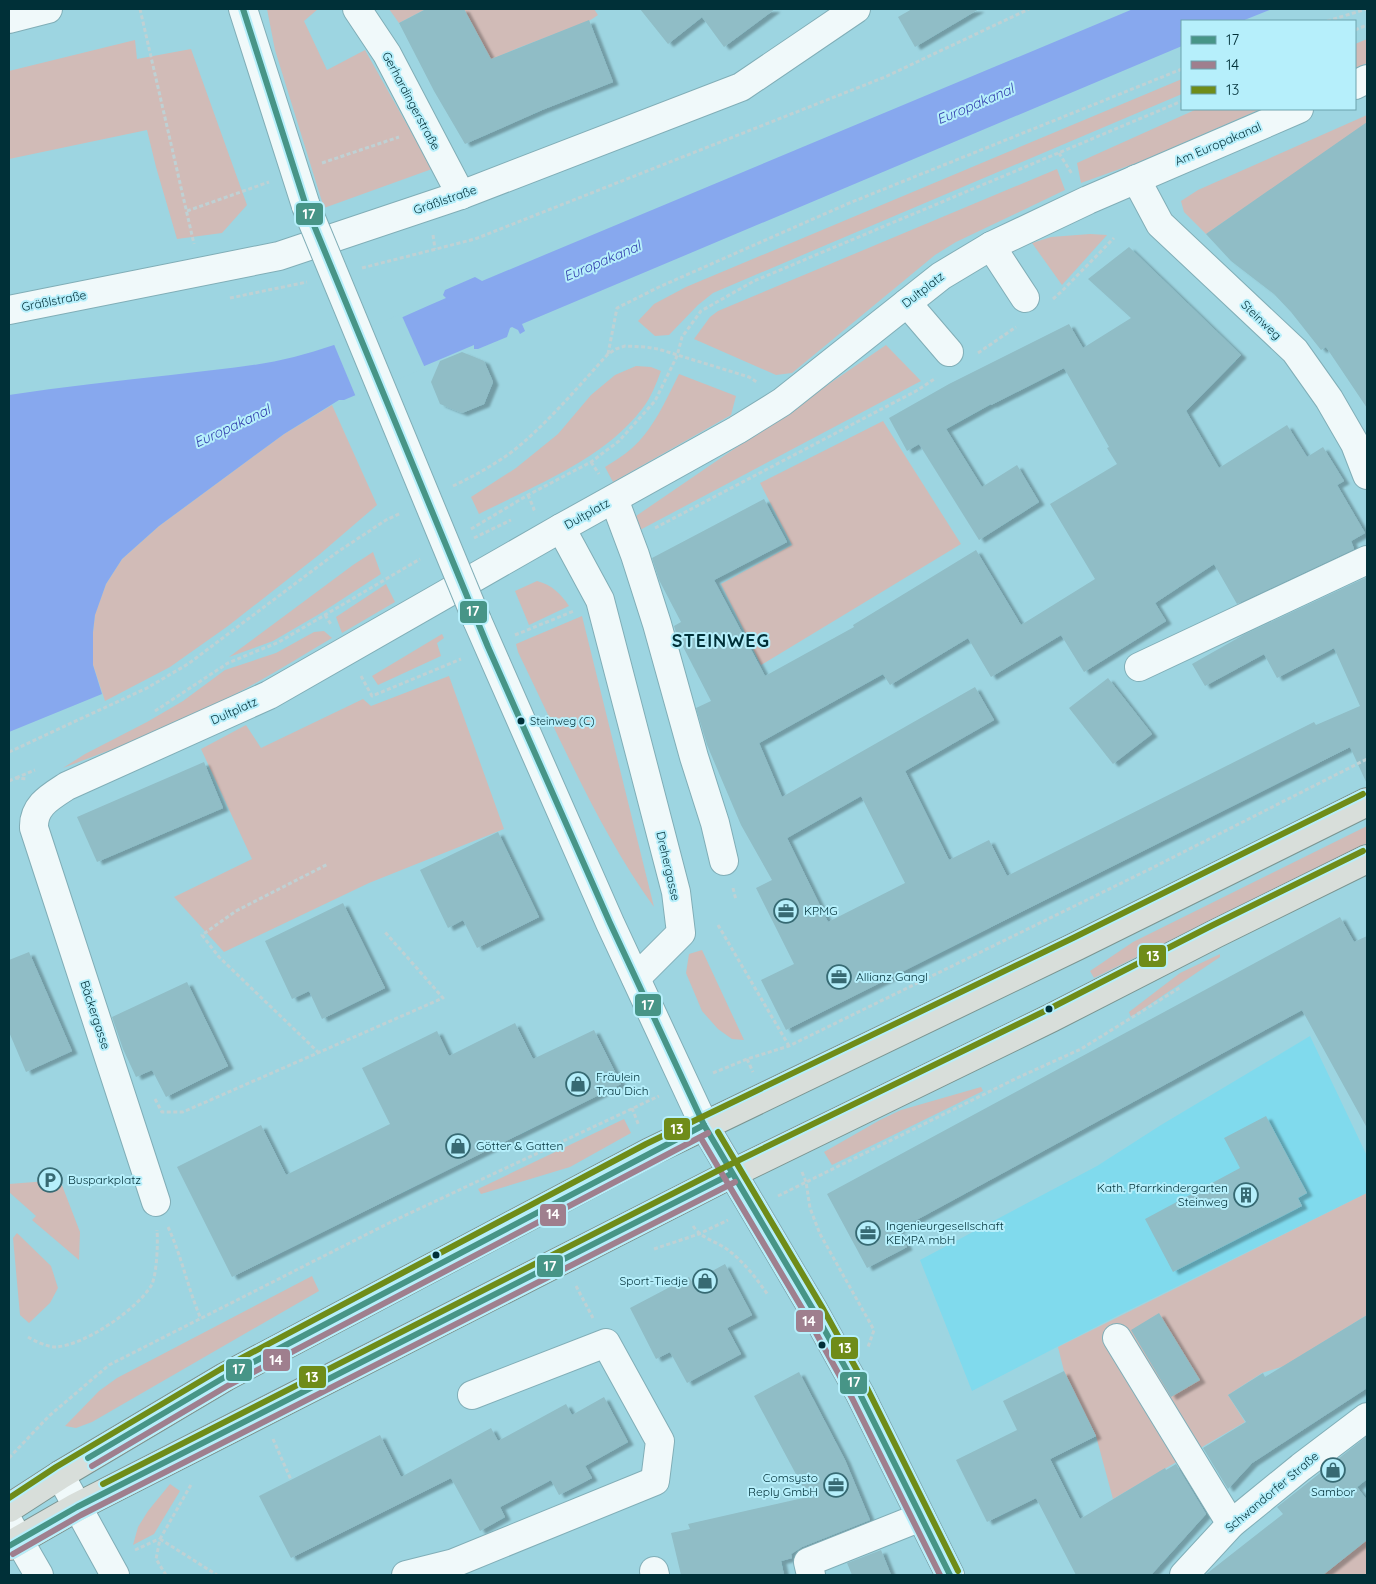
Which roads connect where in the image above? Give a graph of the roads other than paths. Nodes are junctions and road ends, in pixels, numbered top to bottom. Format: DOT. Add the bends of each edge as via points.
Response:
graph roads {
  1 [pos="48,9"];
  2 [pos="243,9"];
  3 [pos="357,9"];
  4 [pos="853,10"];
  5 [pos="9,19"];
  6 [pos="1297,110"];
  7 [pos="1136,179"];
  8 [pos="461,195"];
  9 [pos="992,246"];
  10 [pos="1025,298"];
  11 [pos="907,303"];
  12 [pos="9,310"];
  13 [pos="949,352"];
  14 [pos="1361,441"];
  15 [pos="1367,475"];
  16 [pos="614,499"];
  17 [pos="562,528"];
  18 [pos="1367,560"];
  19 [pos="1139,667"];
  20 [pos="1367,802"];
  21 [pos="34,828"];
  22 [pos="1367,859"];
  23 [pos="724,861"];
  24 [pos="636,978"];
  25 [pos="704,1125"];
  26 [pos="731,1174"];
  27 [pos="156,1202"];
  28 [pos="1116,1338"];
  29 [pos="472,1395"];
  30 [pos="1367,1417"];
  31 [pos="60,1475"];
  32 [pos="77,1507"];
  33 [pos="9,1508"];
  34 [pos="921,1518"];
  35 [pos="1231,1524"];
  36 [pos="12,1536"];
  37 [pos="1194,1572"];
  38 [pos="39,1575"];
  39 [pos="115,1575"];
  40 [pos="406,1575"];
  41 [pos="811,1575"];
  42 [pos="950,1575"];
  1 -- 5 [label="street"];
  2 -- 24 [label="street, bridge" via="306,206 437,553 477,620"];
  3 -- 8 [label="street, Gerhardingerstraße" via="386,54"];
  4 -- 8 [label="street, Gräßlstraße" via="741,87"];
  6 -- 7 [label="street, Am Europakanal"];
  7 -- 9 [label="street, Dultplatz"];
  7 -- 14 [label="street, Steinweg" via="1160,224 1294,352"];
  8 -- 12 [label="street, Gräßlstraße" via="279,256"];
  9 -- 10 [label="street"];
  9 -- 11 [label="street, Dultplatz" via="941,276"];
  11 -- 13 [label="street"];
  11 -- 16 [label="street, Dultplatz" via="782,402"];
  14 -- 15 [label="street, Steinweg"];
  16 -- 17 [label="street, Dultplatz"];
  16 -- 23 [label="street" via="657,624"];
  17 -- 21 [label="street, Dultplatz" via="269,695 67,786 43,801 34,818"];
  17 -- 24 [label="street, Drehergasse" via="600,600 676,892 681,932"];
  18 -- 19 [label="street"];
  20 -- 25 [label="main road" via="1086,942"];
  21 -- 27 [label="street, Bäckergasse"];
  22 -- 26 [label="main road"];
  24 -- 25 [label="street"];
  25 -- 26 [label="street"];
  25 -- 31 [label="main road" via="225,1377"];
  26 -- 32 [label="main road"];
  26 -- 34 [label="street" via="814,1311"];
  28 -- 35 [label="street"];
  29 -- 40 [label="street" via="606,1343 660,1441 655,1481 454,1564"];
  30 -- 35 [label="street, Schwandorfer Straße"];
  31 -- 32 [label="street"];
  31 -- 33 [label="main road"];
  32 -- 36 [label="main road"];
  32 -- 39 [label="street"];
  34 -- 41 [label="street" via="808,1562"];
  34 -- 42 [label="street"];
  35 -- 37 [label="street, Schwandorfer Straße"];
  36 -- 38 [label="street"];
}
